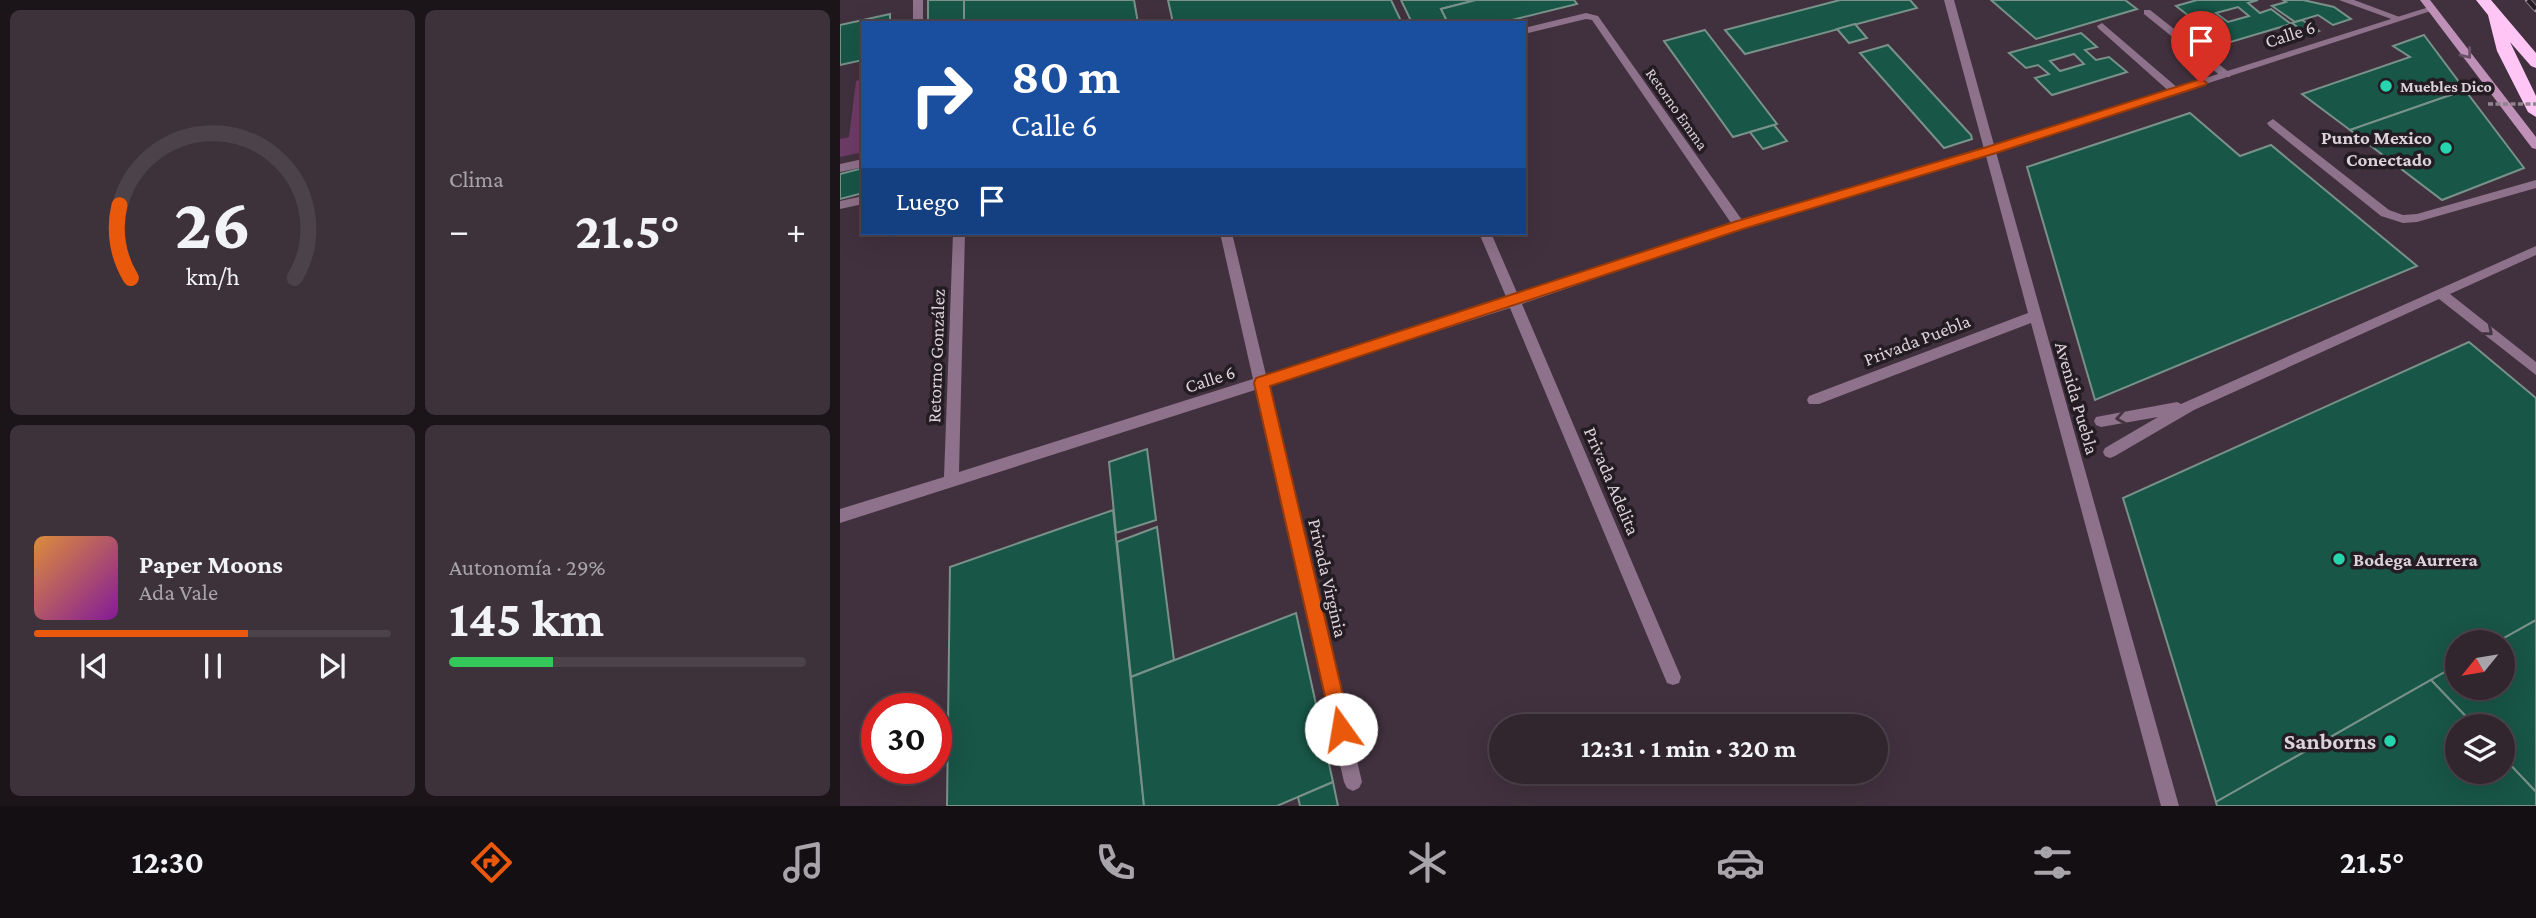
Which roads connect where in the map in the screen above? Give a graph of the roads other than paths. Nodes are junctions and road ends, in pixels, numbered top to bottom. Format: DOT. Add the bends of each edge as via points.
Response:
graph roads {
  1 [pos="918,0"];
  2 [pos="1949,0"];
  3 [pos="2344,0"];
  4 [pos="2483,0"];
  5 [pos="2428,4"];
  6 [pos="2147,12"];
  7 [pos="2495,15"];
  8 [pos="2400,19"];
  9 [pos="918,21"];
  10 [pos="2102,26"];
  11 [pos="1526,31"];
  12 [pos="2536,63"];
  13 [pos="2226,75"];
  14 [pos="2175,91"];
  15 [pos="2536,112"];
  16 [pos="2273,123"];
  17 [pos="2536,145"];
  18 [pos="1992,150"];
  19 [pos="861,163"];
  20 [pos="840,168"];
  21 [pos="2536,184"];
  22 [pos="861,200"];
  23 [pos="840,205"];
  24 [pos="1739,226"];
  25 [pos="959,235"];
  26 [pos="1226,235"];
  27 [pos="1486,235"];
  28 [pos="2536,250"];
  29 [pos="2440,293"];
  30 [pos="1516,301"];
  31 [pos="2034,316"];
  32 [pos="2536,370"];
  33 [pos="1262,383"];
  34 [pos="1814,400"];
  35 [pos="2189,406"];
  36 [pos="2101,421"];
  37 [pos="2110,452"];
  38 [pos="951,481"];
  39 [pos="840,516"];
  40 [pos="1673,677"];
  41 [pos="1353,782"];
  42 [pos="2170,806"];
  1 -- 9 [label="street"];
  2 -- 18 [label="street, Avenida Puebla"];
  3 -- 8 [label="street"];
  4 -- 7 [label="highway"];
  5 -- 8 [label="street, Calle 6"];
  5 -- 17 [label="main road, one-way"];
  6 -- 13 [label="street"];
  7 -- 12 [label="highway"];
  7 -- 15 [label="highway" via="2505,51"];
  8 -- 13 [label="street, Calle 6"];
  10 -- 14 [label="street"];
  11 -- 24 [label="street, Retorno Emma" via="1586,16 1599,23"];
  13 -- 14 [label="street, Calle 6"];
  14 -- 18 [label="street, Calle 6"];
  16 -- 21 [label="street" via="2385,213 2403,219"];
  18 -- 24 [label="street, Calle 6"];
  18 -- 31 [label="street, Avenida Puebla"];
  19 -- 20 [label="street"];
  22 -- 23 [label="street"];
  24 -- 30 [label="street, Calle 6"];
  25 -- 38 [label="street, Retorno González"];
  26 -- 33 [label="street, Privada Virginia"];
  27 -- 30 [label="street, Privada Adelita"];
  28 -- 29 [label="street"];
  29 -- 32 [label="street, one-way"];
  29 -- 35 [label="street"];
  30 -- 33 [label="street, Calle 6"];
  30 -- 40 [label="street, Privada Adelita"];
  31 -- 34 [label="street, Privada Puebla"];
  31 -- 42 [label="street, Avenida Puebla"];
  33 -- 38 [label="street, Calle 6"];
  33 -- 41 [label="street, Privada Virginia"];
  35 -- 36 [label="street, one-way"];
  35 -- 37 [label="street"];
  38 -- 39 [label="street, Calle 6"];
}
